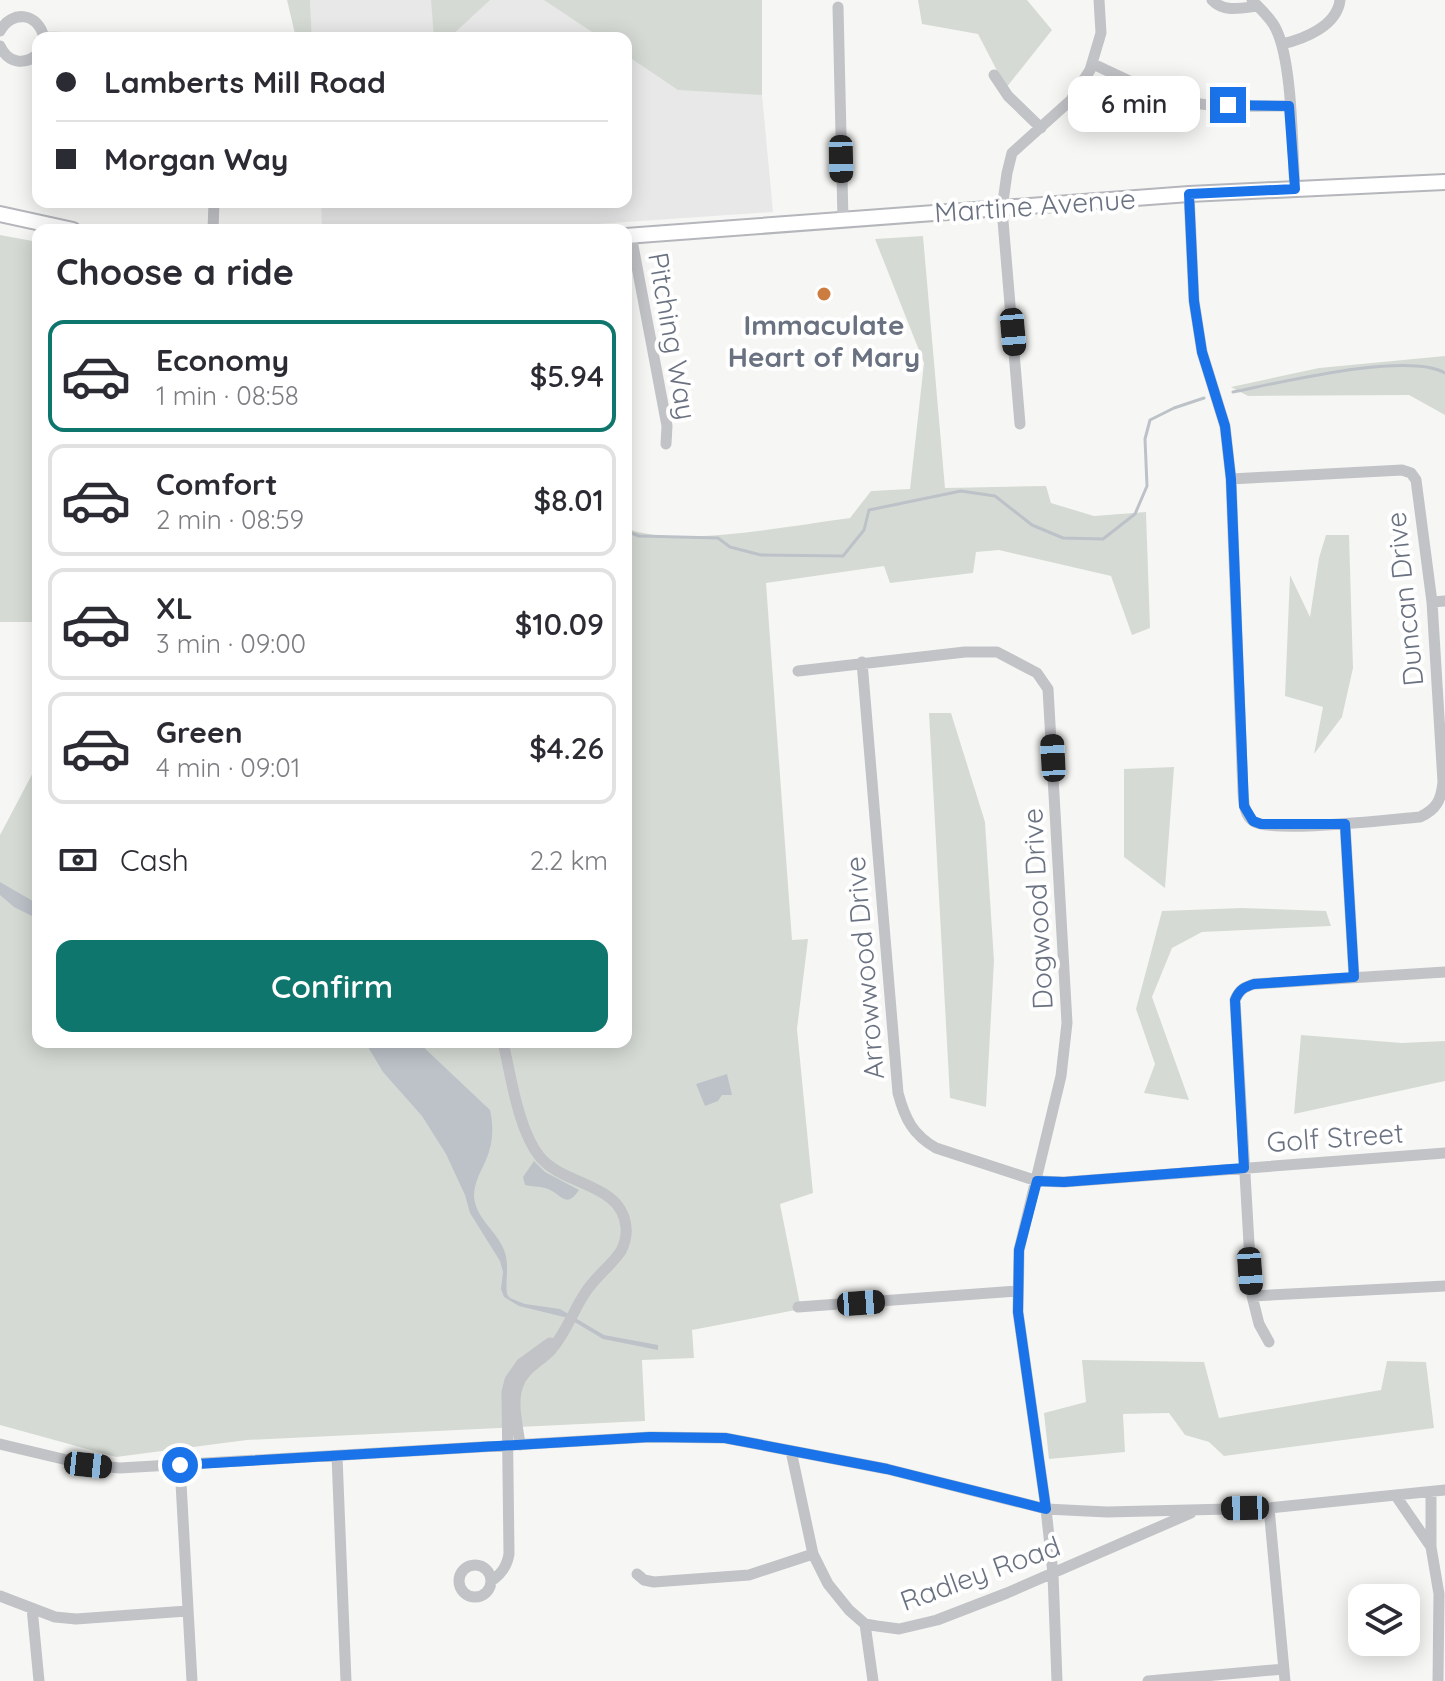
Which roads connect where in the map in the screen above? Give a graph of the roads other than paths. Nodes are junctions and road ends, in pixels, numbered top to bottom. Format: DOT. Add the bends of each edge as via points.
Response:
graph roads {
  1 [pos="1099,0"];
  2 [pos="1212,0"];
  3 [pos="1340,0"];
  4 [pos="1255,3"];
  5 [pos="838,7"];
  6 [pos="0,31"];
  7 [pos="42,32"];
  8 [pos="1282,44"];
  9 [pos="0,46"];
  10 [pos="32,58"];
  11 [pos="1093,64"];
  12 [pos="994,75"];
  13 [pos="1289,106"];
  14 [pos="1041,128"];
  15 [pos="1445,182"];
  16 [pos="1295,189"];
  17 [pos="1189,194"];
  18 [pos="1003,208"];
  19 [pos="0,214"];
  20 [pos="843,220"];
  21 [pos="46,224"];
  22 [pos="632,236"];
  23 [pos="632,255"];
  24 [pos="1020,424"];
  25 [pos="666,444"];
  26 [pos="1231,479"];
  27 [pos="1439,602"];
  28 [pos="862,662"];
  29 [pos="798,671"];
  30 [pos="1345,824"];
  31 [pos="1445,972"];
  32 [pos="1354,977"];
  33 [pos="504,1048"];
  34 [pos="1445,1153"];
  35 [pos="1244,1168"];
  36 [pos="1037,1181"];
  37 [pos="1445,1286"];
  38 [pos="1017,1291"];
  39 [pos="1252,1296"];
  40 [pos="798,1307"];
  41 [pos="1269,1342"];
  42 [pos="0,1444"];
  43 [pos="514,1446"];
  44 [pos="791,1451"];
  45 [pos="337,1456"];
  46 [pos="180,1465"];
  47 [pos="1445,1490"];
  48 [pos="1431,1492"];
  49 [pos="1396,1496"];
  50 [pos="1269,1508"];
  51 [pos="1046,1509"];
  52 [pos="1198,1510"];
  53 [pos="1431,1547"];
  54 [pos="813,1554"];
  55 [pos="637,1574"];
  56 [pos="1053,1574"];
  57 [pos="491,1581"];
  58 [pos="1442,1594"];
  59 [pos="0,1596"];
  60 [pos="32,1608"];
  61 [pos="187,1611"];
  62 [pos="865,1624"];
  63 [pos="1284,1675"];
  64 [pos="39,1681"];
  65 [pos="192,1681"];
  66 [pos="346,1681"];
  67 [pos="873,1681"];
  68 [pos="1057,1681"];
  69 [pos="1148,1681"];
  70 [pos="1438,1681"];
  1 -- 11 [label="street" via="1101,33"];
  2 -- 4 [label="street" via="1232,10"];
  3 -- 8 [label="street" via="1325,25"];
  4 -- 8 [label="street"];
  5 -- 20 [label="street"];
  6 -- 7 [label="street" via="21,16 35,21"];
  8 -- 13 [label="street"];
  9 -- 10 [label="street" via="14,61"];
  11 -- 13 [label="street" via="1189,102"];
  11 -- 14 [label="street" via="1071,100"];
  12 -- 14 [label="street"];
  13 -- 16 [label="street"];
  14 -- 18 [label="street" via="1012,153"];
  15 -- 16 [label="main road, Martine Avenue"];
  16 -- 17 [label="main road, Martine Avenue"];
  17 -- 18 [label="main road, Martine Avenue"];
  17 -- 26 [label="street" via="1194,301 1202,352 1225,426"];
  18 -- 20 [label="main road, Martine Avenue"];
  18 -- 24 [label="street"];
  19 -- 21 [label="main road"];
  20 -- 22 [label="main road, Martine Avenue"];
  23 -- 25 [label="street, Pitching Way" via="667,426"];
  26 -- 27 [label="street, Duncan Drive" via="1411,473"];
  26 -- 30 [label="street" via="1244,806 1261,824"];
  27 -- 30 [label="street, Duncan Drive" via="1440,800 1420,817"];
  28 -- 29 [label="street, Dogwood Drive"];
  28 -- 36 [label="street, Arrowwood Drive" via="902,1108 913,1131 936,1148"];
  28 -- 36 [label="street, Dogwood Drive" via="997,652 1037,673 1048,689 1067,1023"];
  30 -- 32 [label="street"];
  31 -- 32 [label="street"];
  32 -- 35 [label="street" via="1254,984 1238,994"];
  33 -- 43 [label="street" via="519,1110 536,1151 550,1166 614,1201 626,1225 621,1250 586,1292 562,1336 521,1364 510,1380 507,1399"];
  34 -- 35 [label="street, Golf Street"];
  35 -- 36 [label="street, Golf Street"];
  35 -- 39 [label="street"];
  36 -- 38 [label="street, Dogwood Drive" via="1019,1250"];
  37 -- 39 [label="street"];
  38 -- 40 [label="street"];
  38 -- 51 [label="street, Dogwood Drive"];
  39 -- 41 [label="street"];
  42 -- 46 [label="street" via="88,1465"];
  43 -- 44 [label="street" via="717,1438"];
  43 -- 45 [label="street"];
  43 -- 57 [label="street" via="509,1554"];
  44 -- 51 [label="street"];
  44 -- 54 [label="street, Radley Road"];
  45 -- 46 [label="street"];
  45 -- 66 [label="street"];
  46 -- 61 [label="street"];
  47 -- 48 [label="street"];
  48 -- 49 [label="street"];
  48 -- 53 [label="street"];
  49 -- 50 [label="street"];
  49 -- 53 [label="street"];
  50 -- 52 [label="street"];
  50 -- 63 [label="street"];
  51 -- 52 [label="street"];
  51 -- 56 [label="street, Dogwood Drive"];
  52 -- 56 [label="street, Radley Road"];
  53 -- 58 [label="street"];
  54 -- 55 [label="street" via="749,1575 654,1582"];
  54 -- 62 [label="street, Radley Road" via="828,1584"];
  56 -- 62 [label="street, Radley Road" via="937,1620 899,1629"];
  56 -- 68 [label="street, Dogwood Drive"];
  58 -- 70 [label="street"];
  59 -- 60 [label="street"];
  60 -- 61 [label="street" via="76,1619"];
  60 -- 64 [label="street"];
  61 -- 65 [label="street"];
  62 -- 67 [label="street"];
  63 -- 69 [label="street"];
}
